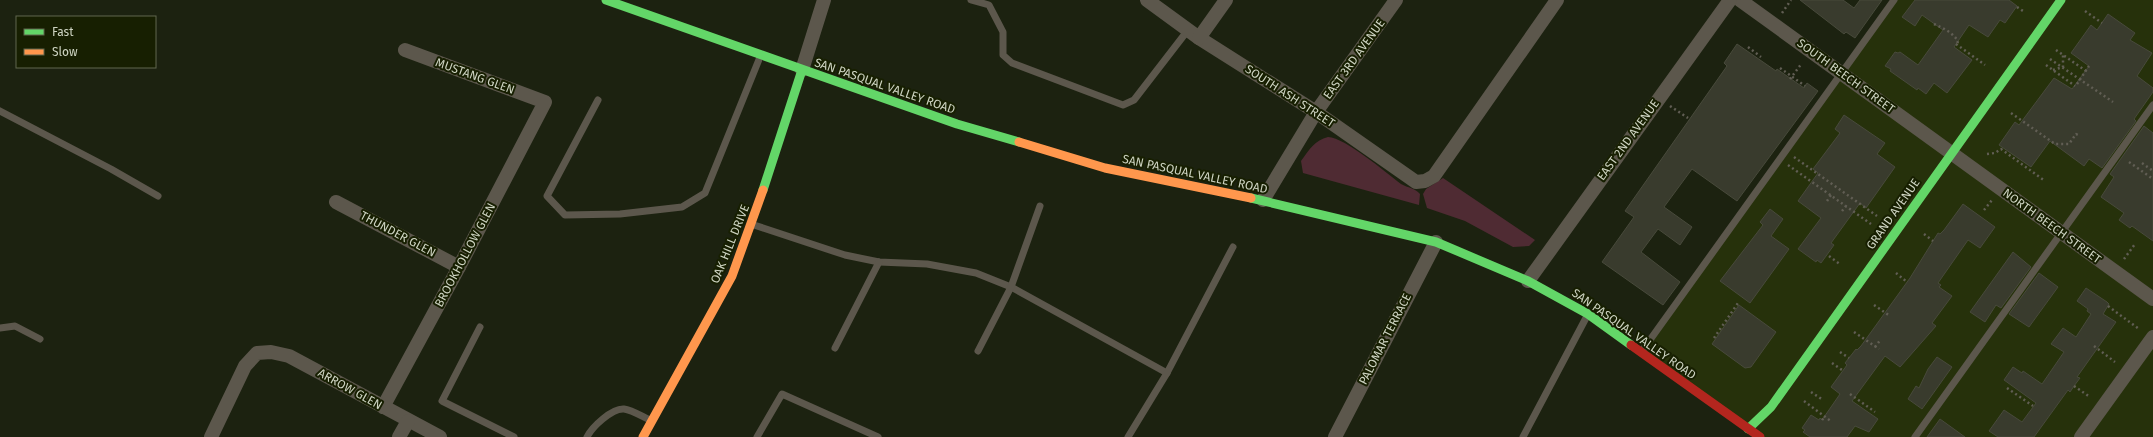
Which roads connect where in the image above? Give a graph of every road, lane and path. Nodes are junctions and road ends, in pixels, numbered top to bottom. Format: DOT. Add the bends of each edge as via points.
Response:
graph roads {
  1 [pos="606,0"];
  2 [pos="824,0"];
  3 [pos="971,0"];
  4 [pos="1147,0"];
  5 [pos="1226,0"];
  6 [pos="1396,0"];
  7 [pos="1557,0"];
  8 [pos="1730,0"];
  9 [pos="1740,0"];
  10 [pos="1791,0"];
  11 [pos="1894,0"];
  12 [pos="2061,0"];
  13 [pos="2017,7"];
  14 [pos="2085,11"];
  15 [pos="2023,12"];
  16 [pos="1782,13"];
  17 [pos="2102,23"];
  18 [pos="1934,24"];
  19 [pos="1194,34"];
  20 [pos="1748,47"];
  21 [pos="405,50"];
  22 [pos="2056,50"];
  23 [pos="761,55"];
  24 [pos="2063,55"];
  25 [pos="1761,57"];
  26 [pos="2050,59"];
  27 [pos="1802,63"];
  28 [pos="1985,65"];
  29 [pos="2046,65"];
  30 [pos="2090,66"];
  31 [pos="2063,67"];
  32 [pos="1780,68"];
  33 [pos="802,70"];
  34 [pos="2052,70"];
  35 [pos="2086,71"];
  36 [pos="1842,73"];
  37 [pos="1791,78"];
  38 [pos="2080,80"];
  39 [pos="1805,86"];
  40 [pos="598,100"];
  41 [pos="545,102"];
  42 [pos="2113,102"];
  43 [pos="1670,105"];
  44 [pos="2153,105"];
  45 [pos="0,111"];
  46 [pos="1316,112"];
  47 [pos="2011,113"];
  48 [pos="1688,118"];
  49 [pos="2078,135"];
  50 [pos="1786,152"];
  51 [pos="1952,153"];
  52 [pos="1987,154"];
  53 [pos="1780,159"];
  54 [pos="2128,162"];
  55 [pos="2142,163"];
  56 [pos="2153,171"];
  57 [pos="2153,179"];
  58 [pos="2045,181"];
  59 [pos="1831,195"];
  60 [pos="158,196"];
  61 [pos="1263,200"];
  62 [pos="1992,200"];
  63 [pos="1827,201"];
  64 [pos="336,202"];
  65 [pos="1040,206"];
  66 [pos="1846,206"];
  67 [pos="1984,210"];
  68 [pos="1842,211"];
  69 [pos="1877,216"];
  70 [pos="1871,224"];
  71 [pos="752,225"];
  72 [pos="2061,233"];
  73 [pos="1924,234"];
  74 [pos="1933,241"];
  75 [pos="1436,242"];
  76 [pos="2135,244"];
  77 [pos="1233,247"];
  78 [pos="1829,256"];
  79 [pos="2124,259"];
  80 [pos="879,262"];
  81 [pos="1841,265"];
  82 [pos="459,267"];
  83 [pos="1896,274"];
  84 [pos="1528,281"];
  85 [pos="1907,282"];
  86 [pos="1011,287"];
  87 [pos="2153,299"];
  88 [pos="1738,303"];
  89 [pos="1874,305"];
  90 [pos="2108,306"];
  91 [pos="1588,314"];
  92 [pos="1890,316"];
  93 [pos="0,323"];
  94 [pos="480,327"];
  95 [pos="0,328"];
  96 [pos="2139,329"];
  97 [pos="1854,332"];
  98 [pos="2153,337"];
  99 [pos="40,338"];
  100 [pos="1714,338"];
  101 [pos="1881,339"];
  102 [pos="1875,346"];
  103 [pos="2094,346"];
  104 [pos="835,348"];
  105 [pos="1878,349"];
  106 [pos="978,351"];
  107 [pos="1641,352"];
  108 [pos="1840,352"];
  109 [pos="1849,358"];
  110 [pos="2115,362"];
  111 [pos="1832,363"];
  112 [pos="1842,370"];
  113 [pos="1167,373"];
  114 [pos="2074,386"];
  115 [pos="2007,388"];
  116 [pos="1811,392"];
  117 [pos="1850,394"];
  118 [pos="2090,397"];
  119 [pos="1823,400"];
  120 [pos="1804,401"];
  121 [pos="2033,406"];
  122 [pos="382,407"];
  123 [pos="1875,412"];
  124 [pos="1825,416"];
  125 [pos="652,420"];
  126 [pos="1822,420"];
  127 [pos="408,421"];
  128 [pos="1832,422"];
  129 [pos="1748,429"];
  130 [pos="211,437"];
  131 [pos="399,437"];
  132 [pos="440,437"];
  133 [pos="514,437"];
  134 [pos="587,437"];
  135 [pos="643,437"];
  136 [pos="757,437"];
  137 [pos="878,437"];
  138 [pos="1128,437"];
  139 [pos="1335,437"];
  140 [pos="1523,437"];
  141 [pos="1739,437"];
  142 [pos="1760,437"];
  143 [pos="1915,437"];
  144 [pos="2081,437"];
  1 -- 23 [label="main road, SAN PASQUAL VALLEY ROAD"];
  2 -- 33 [label="street"];
  3 -- 19 [label="lane" via="989,5 1003,32 1003,55 1012,63 1123,104 1134,100 1175,47"];
  4 -- 19 [label="street, SOUTH ASH STREET"];
  5 -- 19 [label="street"];
  6 -- 46 [label="street, EAST 3RD AVENUE"];
  7 -- 46 [label="street, SOUTH ASH STREET" via="1434,176 1425,181 1411,181"];
  8 -- 84 [label="street, EAST 2ND AVENUE"];
  9 -- 36 [label="street, SOUTH BEECH STREET"];
  10 -- 16 [label="path"];
  11 -- 36 [label="lane"];
  12 -- 51 [label="main road, GRAND AVENUE"];
  13 -- 15 [label="path"];
  14 -- 17 [label="path"];
  18 -- 28 [label="path" via="1955,37 1957,44"];
  19 -- 46 [label="street, SOUTH ASH STREET"];
  20 -- 25 [label="path"];
  21 -- 41 [label="street, MUSTANG GLEN"];
  22 -- 24 [label="path"];
  23 -- 33 [label="main road, SAN PASQUAL VALLEY ROAD"];
  23 -- 40 [label="lane" via="705,193 682,207 620,214 565,215 547,196"];
  24 -- 31 [label="path"];
  24 -- 35 [label="path"];
  26 -- 31 [label="path"];
  27 -- 37 [label="path"];
  29 -- 34 [label="path"];
  30 -- 35 [label="path"];
  31 -- 34 [label="path"];
  31 -- 38 [label="path"];
  32 -- 37 [label="path"];
  33 -- 61 [label="main road, SAN PASQUAL VALLEY ROAD" via="957,124 1105,168"];
  33 -- 71 [label="main road, OAK HILL DRIVE"];
  34 -- 38 [label="path" via="2076,85"];
  35 -- 38 [label="path"];
  36 -- 50 [label="lane"];
  36 -- 51 [label="street, SOUTH BEECH STREET"];
  37 -- 39 [label="path"];
  38 -- 42 [label="path"];
  41 -- 82 [label="street, BROOKHOLLOW GLEN"];
  43 -- 48 [label="path"];
  44 -- 72 [label="lane"];
  45 -- 60 [label="lane" via="111,168"];
  46 -- 61 [label="street, EAST 3RD AVENUE"];
  47 -- 49 [label="path" via="2055,144 2069,144 2076,134"];
  50 -- 53 [label="lane"];
  50 -- 69 [label="path"];
  51 -- 72 [label="street, NORTH BEECH STREET"];
  51 -- 129 [label="main road, GRAND AVENUE" via="1771,407"];
  52 -- 58 [label="path" via="2001,149"];
  53 -- 59 [label="path"];
  53 -- 107 [label="lane"];
  54 -- 57 [label="path"];
  55 -- 56 [label="path"];
  59 -- 63 [label="path"];
  59 -- 66 [label="path"];
  61 -- 75 [label="main road, SAN PASQUAL VALLEY ROAD"];
  62 -- 67 [label="path"];
  64 -- 82 [label="street, THUNDER GLEN"];
  65 -- 86 [label="lane"];
  66 -- 68 [label="path"];
  66 -- 70 [label="path"];
  71 -- 80 [label="lane" via="845,255"];
  71 -- 125 [label="main road, OAK HILL DRIVE" via="732,276"];
  72 -- 87 [label="street, NORTH BEECH STREET"];
  72 -- 143 [label="lane"];
  73 -- 74 [label="path"];
  75 -- 84 [label="main road, SAN PASQUAL VALLEY ROAD"];
  75 -- 139 [label="street, PALOMAR TERRACE"];
  76 -- 79 [label="path"];
  77 -- 113 [label="lane"];
  78 -- 81 [label="path"];
  80 -- 86 [label="lane" via="927,264 962,270"];
  80 -- 104 [label="lane"];
  82 -- 122 [label="street, BROOKHOLLOW GLEN"];
  83 -- 85 [label="path"];
  84 -- 91 [label="main road, SAN PASQUAL VALLEY ROAD"];
  86 -- 106 [label="lane"];
  86 -- 113 [label="lane"];
  88 -- 100 [label="path"];
  89 -- 92 [label="path"];
  90 -- 96 [label="path"];
  91 -- 107 [label="main road, SAN PASQUAL VALLEY ROAD"];
  91 -- 140 [label="lane"];
  93 -- 95 [label="lane"];
  94 -- 133 [label="lane" via="442,401"];
  95 -- 99 [label="lane" via="15,326"];
  97 -- 102 [label="path"];
  98 -- 144 [label="street"];
  101 -- 102 [label="path"];
  102 -- 105 [label="path"];
  103 -- 110 [label="path"];
  107 -- 129 [label="main road, SAN PASQUAL VALLEY ROAD"];
  108 -- 109 [label="path"];
  111 -- 112 [label="path"];
  113 -- 138 [label="lane"];
  114 -- 118 [label="path"];
  115 -- 121 [label="path"];
  116 -- 119 [label="path"];
  117 -- 123 [label="path"];
  120 -- 124 [label="path"];
  122 -- 127 [label="street, ARROW GLEN"];
  122 -- 130 [label="street, ARROW GLEN" via="290,356 271,352 257,353 245,366"];
  124 -- 126 [label="path"];
  124 -- 128 [label="path"];
  125 -- 134 [label="lane" via="624,409 618,410 591,428"];
  125 -- 135 [label="main road, OAK HILL DRIVE"];
  127 -- 131 [label="street"];
  127 -- 132 [label="street, ARROW GLEN"];
  129 -- 141 [label="main road, GRAND AVENUE"];
  129 -- 142 [label="main road, SAN PASQUAL VALLEY ROAD"];
  136 -- 137 [label="lane" via="782,394"];
}
